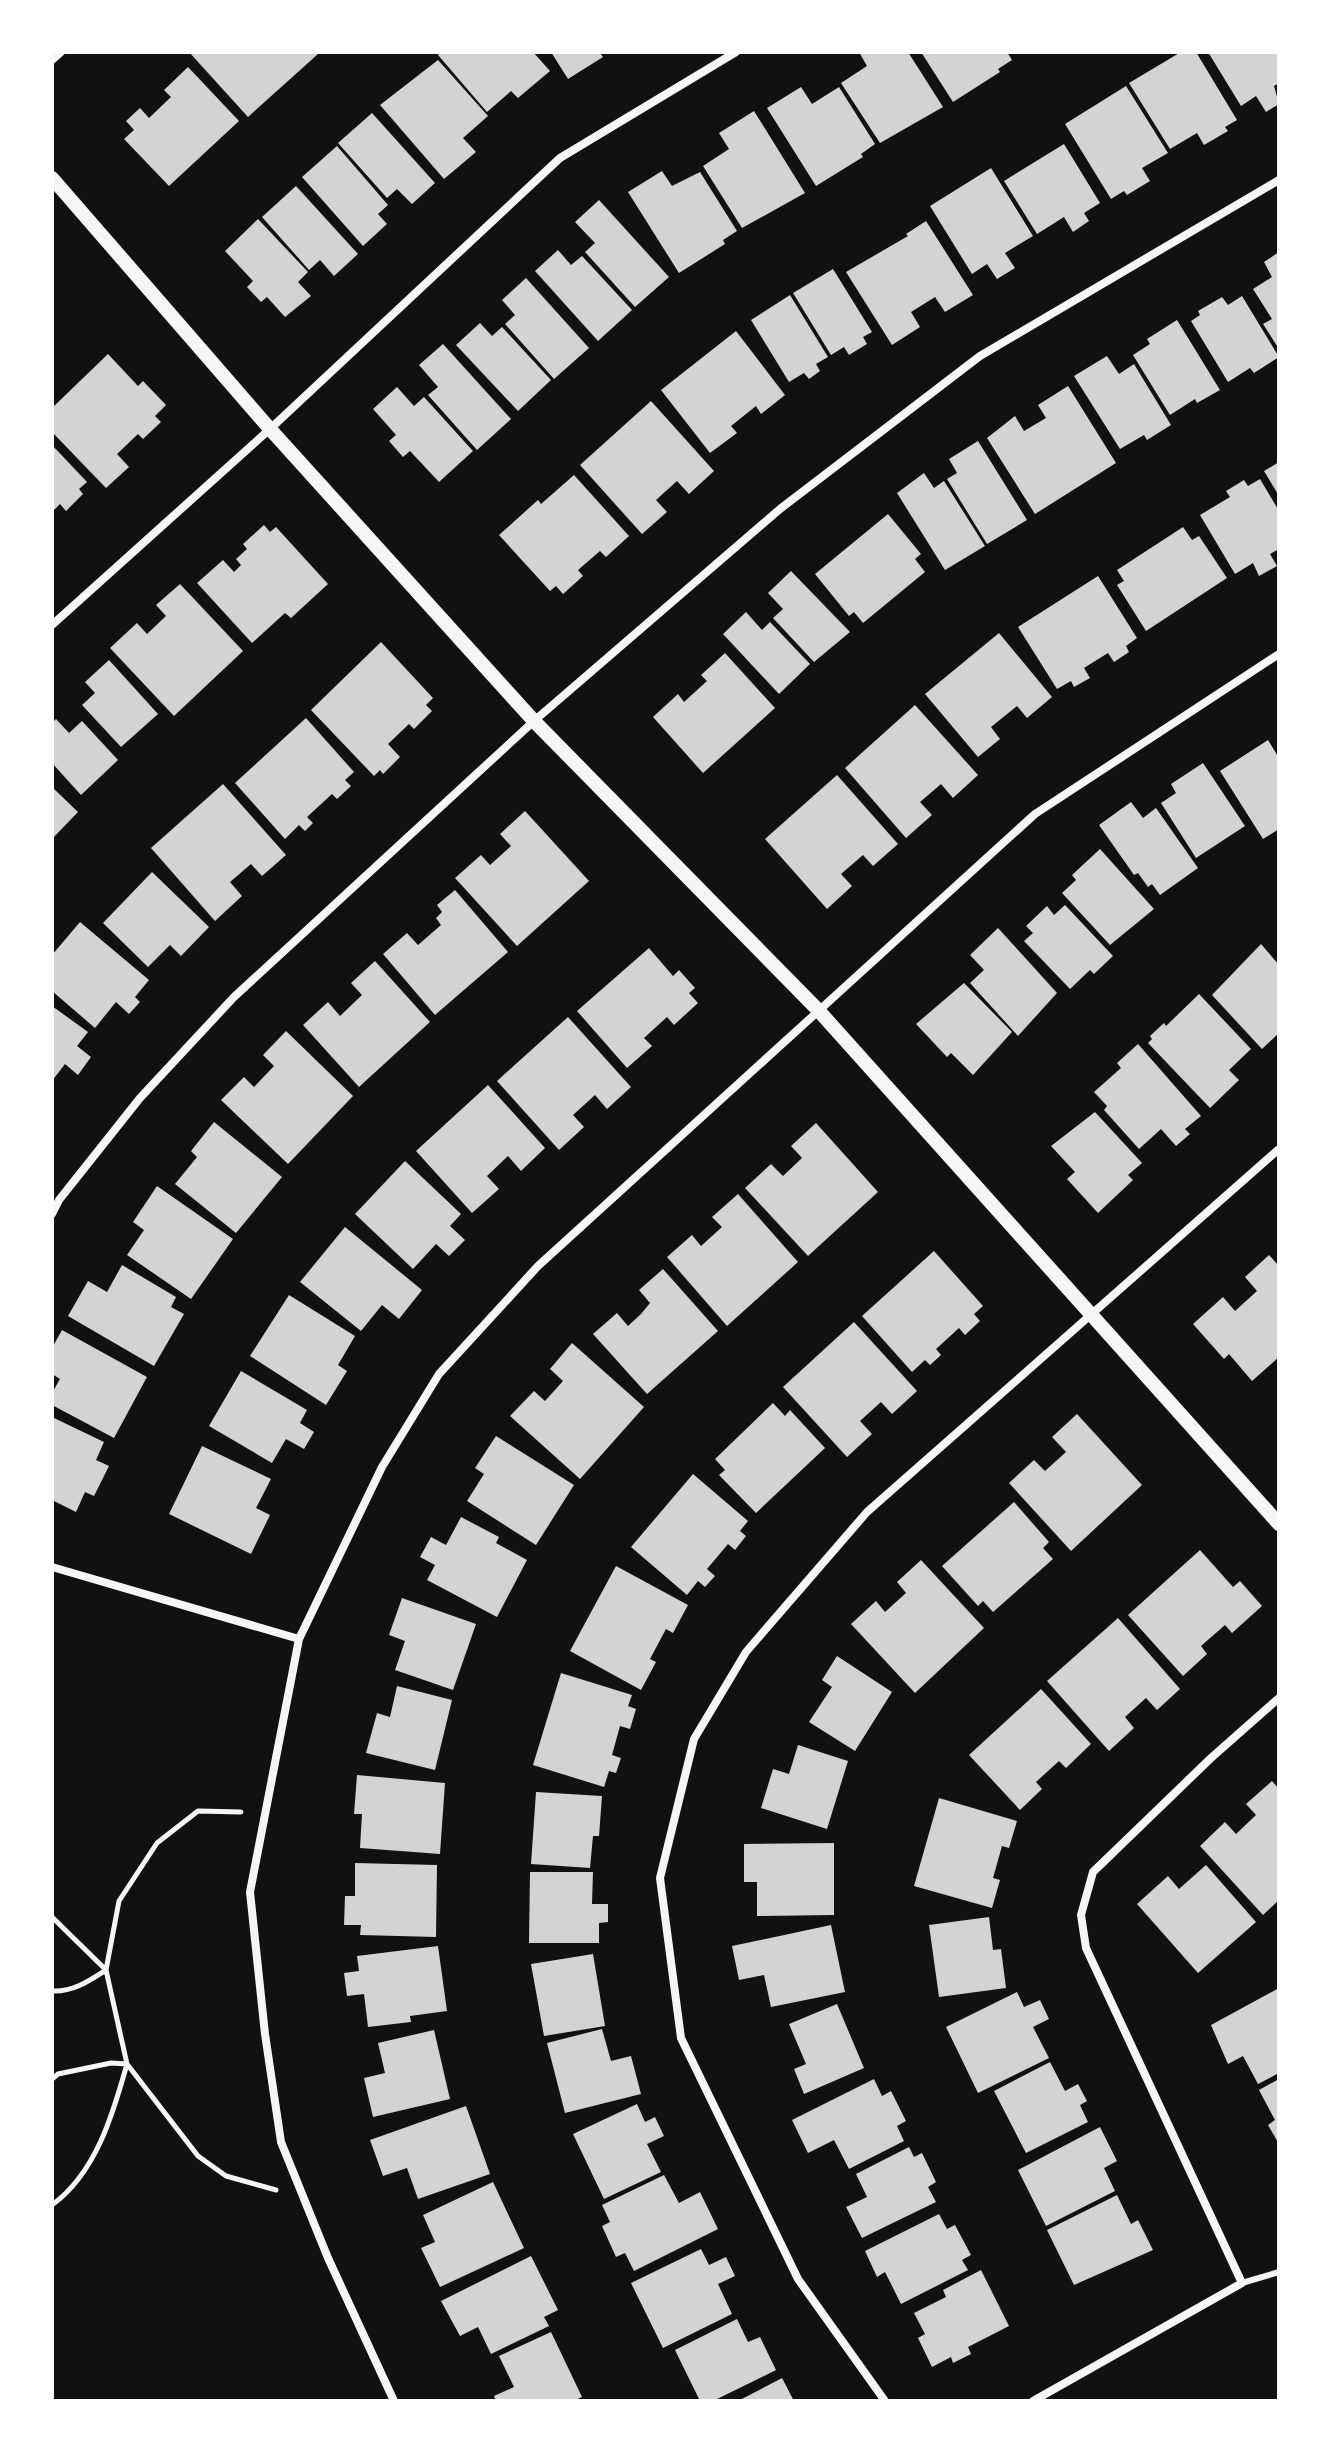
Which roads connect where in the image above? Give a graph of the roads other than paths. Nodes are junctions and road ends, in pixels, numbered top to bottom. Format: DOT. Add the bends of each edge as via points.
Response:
graph roads {
  1 [pos="61,52"];
  2 [pos="736,52"];
  3 [pos="52,60"];
  4 [pos="52,178"];
  5 [pos="1279,180"];
  6 [pos="270,429"];
  7 [pos="52,625"];
  8 [pos="1279,654"];
  9 [pos="534,721"];
  10 [pos="819,1011"];
  11 [pos="1279,1149"];
  12 [pos="52,1214"];
  13 [pos="1093,1316"];
  14 [pos="1279,1524"];
  15 [pos="52,1567"];
  16 [pos="299,1639"];
  17 [pos="1279,1698"];
  18 [pos="1279,2272"];
  19 [pos="1242,2283"];
  20 [pos="394,2401"];
  21 [pos="885,2401"];
  22 [pos="1033,2401"];
  1 -- 3 [label="street"];
  2 -- 6 [label="street" via="560,158"];
  4 -- 6 [label="street"];
  5 -- 9 [label="street" via="980,356 780,509"];
  6 -- 7 [label="street"];
  6 -- 9 [label="street"];
  8 -- 10 [label="street" via="1035,814"];
  9 -- 10 [label="street"];
  9 -- 12 [label="street" via="234,997 140,1098"];
  10 -- 13 [label="street"];
  10 -- 16 [label="street" via="538,1266 439,1374 382,1467"];
  11 -- 13 [label="street"];
  13 -- 14 [label="street"];
  13 -- 21 [label="street" via="867,1512 746,1652 694,1739 660,1878 681,2038 798,2279"];
  15 -- 16 [label="street"];
  16 -- 20 [label="street" via="250,1892 265,2034 281,2142"];
  17 -- 19 [label="street" via="1093,1872 1081,1915 1086,1948"];
  18 -- 19 [label="lane"];
  19 -- 22 [label="street"];
}
